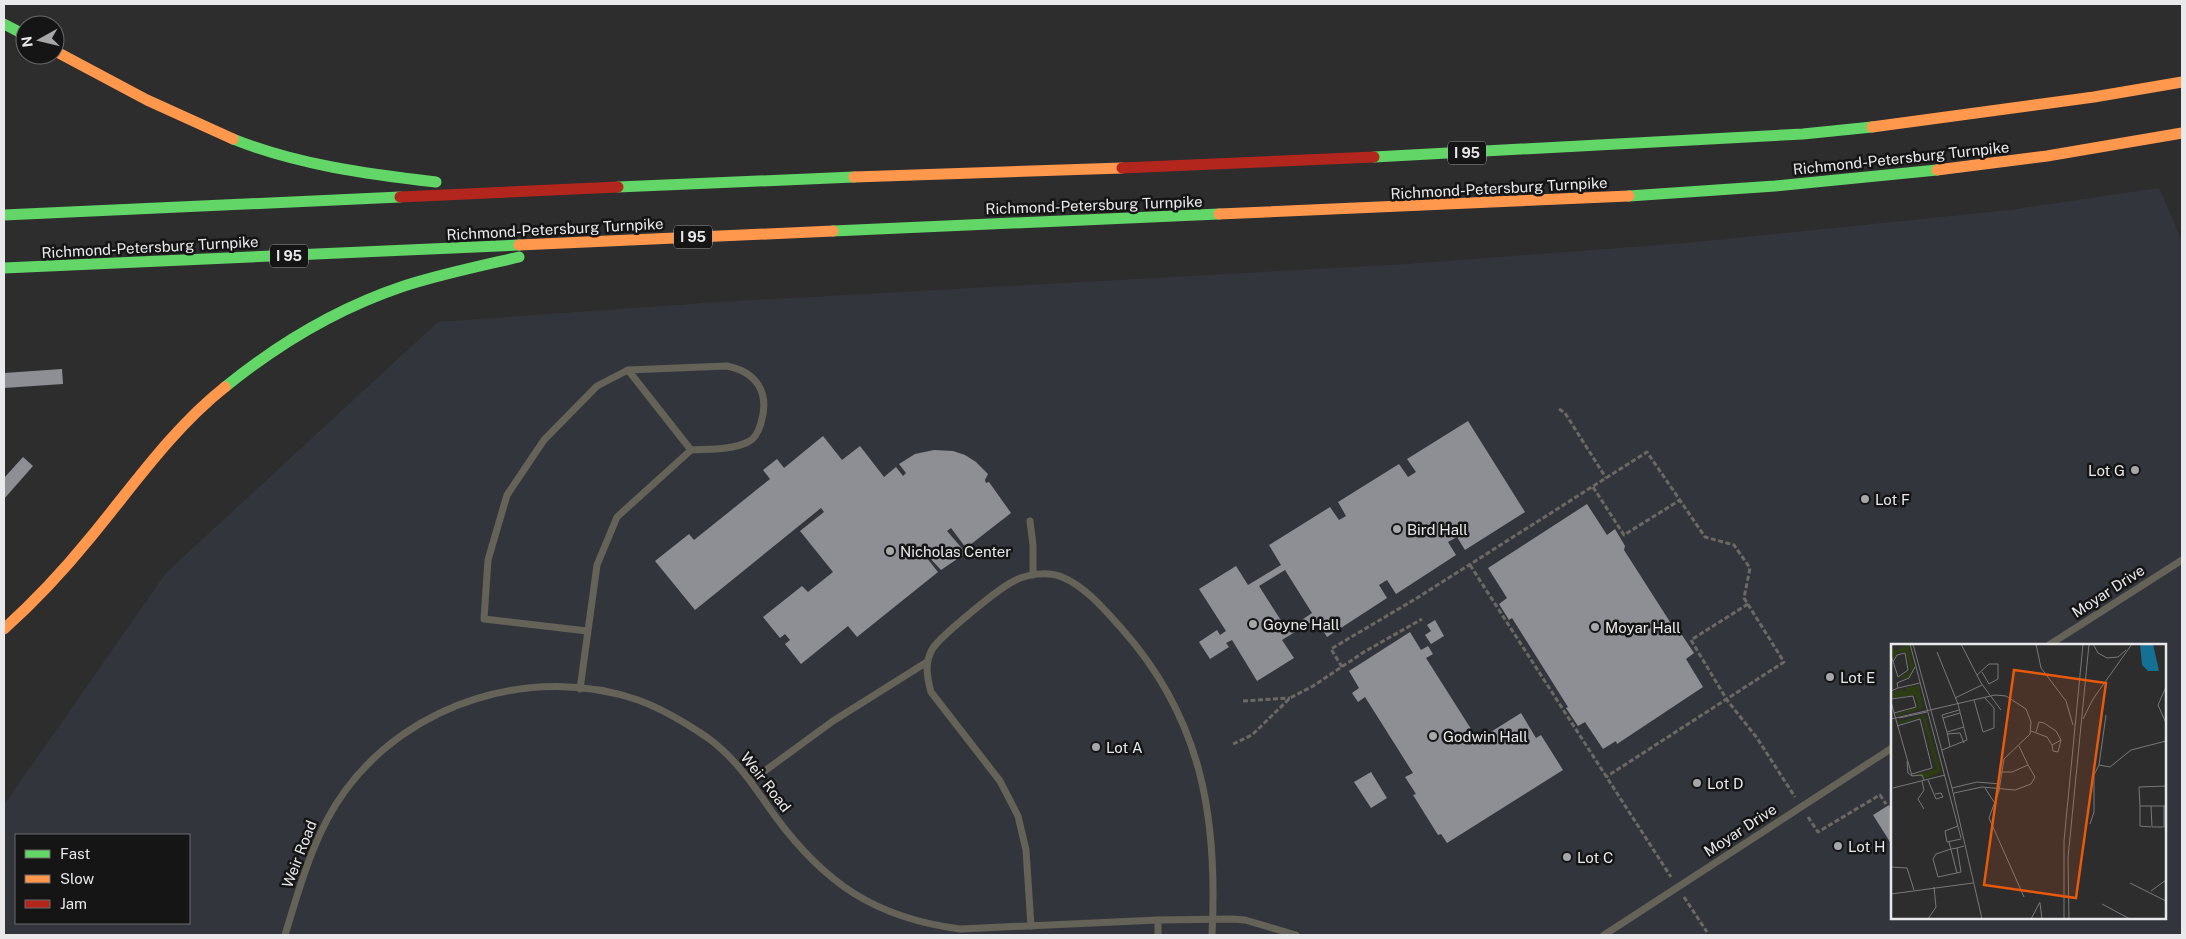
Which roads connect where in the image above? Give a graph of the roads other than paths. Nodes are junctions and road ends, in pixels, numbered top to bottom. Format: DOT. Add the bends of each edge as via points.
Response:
graph roads {
  1 [pos="65,56"];
  2 [pos="2182,82"];
  3 [pos="2182,133"];
  4 [pos="508,191"];
  5 [pos="4,215"];
  6 [pos="574,243"];
  7 [pos="4,268"];
  8 [pos="628,370"];
  9 [pos="691,450"];
  10 [pos="1030,521"];
  11 [pos="2182,560"];
  12 [pos="1033,575"];
  13 [pos="4,629"];
  14 [pos="587,631"];
  15 [pos="2052,644"];
  16 [pos="927,662"];
  17 [pos="580,689"];
  18 [pos="1891,749"];
  19 [pos="751,782"];
  20 [pos="1213,919"];
  21 [pos="1158,920"];
  22 [pos="1031,926"];
  23 [pos="285,935"];
  24 [pos="1158,935"];
  25 [pos="1212,935"];
  26 [pos="1296,935"];
  27 [pos="1604,935"];
  1 -- 4 [label="highway" via="176,114 263,150 308,163 372,174"];
  2 -- 4 [label="highway, I 95" via="2084,99 1803,134 1283,162"];
  3 -- 6 [label="highway, Richmond-Petersburg Turnpike / I 95" via="2098,150 1964,167 1798,185 1648,196"];
  4 -- 5 [label="highway, I 95"];
  6 -- 7 [label="highway, Richmond-Petersburg Turnpike / I 95"];
  6 -- 13 [label="highway" via="404,286 363,302 272,351 206,401 46,588"];
  8 -- 9 [label="lane"];
  8 -- 9 [label="lane" via="727,366 748,373 759,384 764,414 750,441 735,446"];
  8 -- 14 [label="lane" via="596,386 544,440 507,495 488,560 484,619"];
  9 -- 14 [label="lane" via="617,517 597,565"];
  10 -- 12 [label="lane"];
  11 -- 15 [label="lane, Moyar Drive"];
  12 -- 16 [label="lane" via="1014,580 945,635 933,648"];
  12 -- 20 [label="lane" via="1062,576 1104,610 1161,680 1180,716 1196,757 1204,792 1212,860"];
  14 -- 17 [label="lane"];
  16 -- 19 [label="lane" via="833,721"];
  16 -- 22 [label="lane" via="931,692 1000,781 1018,816 1026,850"];
  17 -- 19 [label="lane, Weir Road" via="638,700 669,714 711,740"];
  17 -- 23 [label="lane, Weir Road" via="531,688 494,693 456,704 393,740 366,764 324,825 311,853"];
  18 -- 27 [label="lane, Moyar Drive"];
  19 -- 22 [label="lane, Weir Road" via="793,840 842,885 871,904 930,925 960,929"];
  20 -- 21 [label="lane"];
  20 -- 25 [label="lane"];
  20 -- 26 [label="lane" via="1245,920"];
  21 -- 22 [label="lane, Weir Road"];
  21 -- 24 [label="lane"];
}
